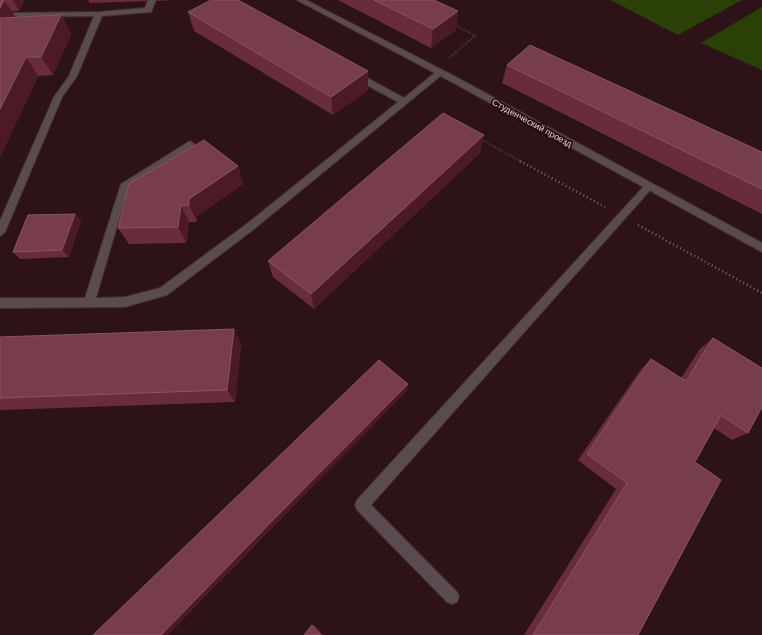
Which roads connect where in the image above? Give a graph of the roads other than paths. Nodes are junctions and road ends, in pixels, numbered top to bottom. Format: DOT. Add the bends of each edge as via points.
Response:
graph roads {
  1 [pos="152,0"];
  2 [pos="301,0"];
  3 [pos="99,14"];
  4 [pos="0,15"];
  5 [pos="350,72"];
  6 [pos="440,73"];
  7 [pos="404,102"];
  8 [pos="190,144"];
  9 [pos="649,186"];
  10 [pos="0,232"];
  11 [pos="762,248"];
  12 [pos="89,302"];
  13 [pos="0,303"];
  14 [pos="452,597"];
  1 -- 3 [label="street" via="148,10"];
  2 -- 6 [label="street, Студенческий проезд"];
  3 -- 4 [label="street"];
  3 -- 10 [label="street" via="73,76 58,97"];
  5 -- 7 [label="street"];
  6 -- 7 [label="street"];
  6 -- 9 [label="street, Студенческий проезд"];
  7 -- 12 [label="street" via="251,226 163,292 125,302"];
  8 -- 12 [label="street" via="124,186"];
  9 -- 11 [label="street, Студенческий проезд"];
  9 -- 14 [label="street" via="362,505"];
  12 -- 13 [label="street"];
}
